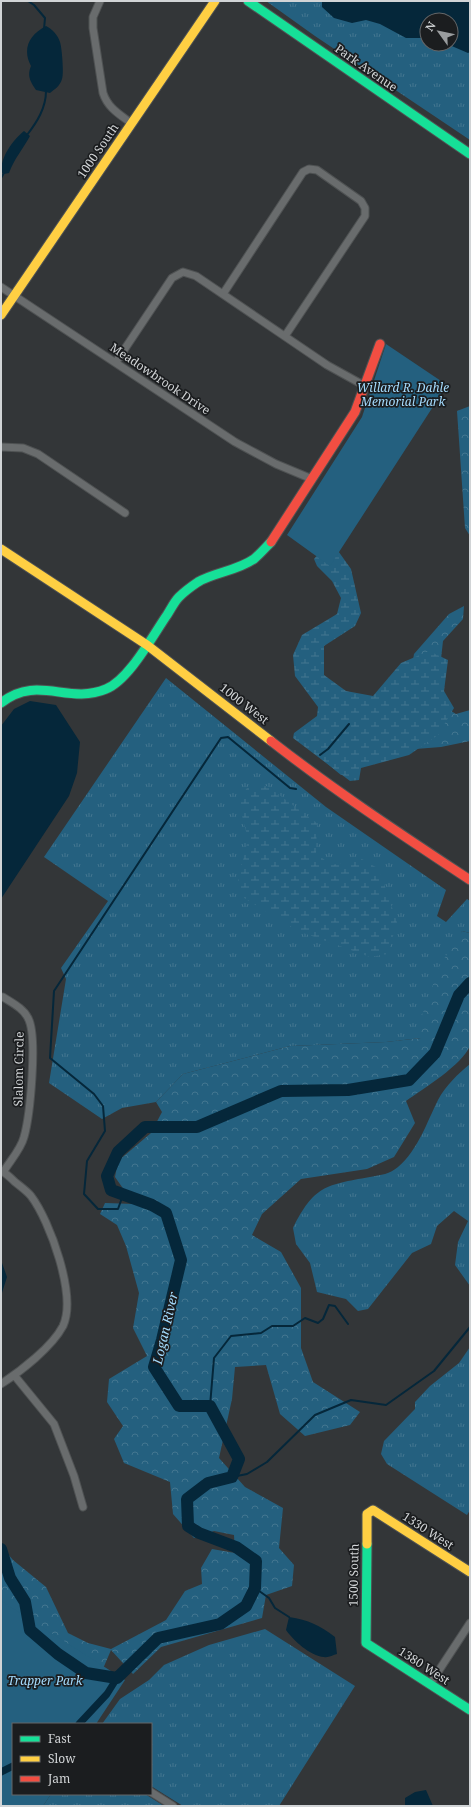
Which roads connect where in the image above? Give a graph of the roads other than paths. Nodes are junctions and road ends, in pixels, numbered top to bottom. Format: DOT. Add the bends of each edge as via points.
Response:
graph roads {
  1 [pos="100,1"];
  2 [pos="215,1"];
  3 [pos="248,1"];
  4 [pos="131,123"];
  5 [pos="470,154"];
  6 [pos="1,287"];
  7 [pos="223,294"];
  8 [pos="14,296"];
  9 [pos="1,315"];
  10 [pos="285,336"];
  11 [pos="380,344"];
  12 [pos="116,362"];
  13 [pos="364,386"];
  14 [pos="1,447"];
  15 [pos="312,479"];
  16 [pos="125,513"];
  17 [pos="1,549"];
  18 [pos="147,645"];
  19 [pos="3,701"];
  20 [pos="470,880"];
  21 [pos="3,997"];
  22 [pos="2,1171"];
  23 [pos="14,1375"];
  24 [pos="1,1384"];
  25 [pos="83,1507"];
  26 [pos="373,1510"];
  27 [pos="470,1572"];
  28 [pos="470,1623"];
  29 [pos="366,1643"];
  30 [pos="430,1684"];
  31 [pos="470,1710"];
  32 [pos="152,1793"];
  33 [pos="173,1806"];
  1 -- 4 [label="street" via="93,17 93,28 103,93 112,109"];
  2 -- 4 [label="street, 1000 South"];
  3 -- 5 [label="street, Park Avenue"];
  4 -- 8 [label="street, 1000 South"];
  6 -- 8 [label="street, Meadowbrook Drive"];
  7 -- 10 [label="street"];
  7 -- 10 [label="street" via="303,172 309,169 317,170 361,201 365,216"];
  7 -- 12 [label="street" via="196,276 182,272 172,278"];
  8 -- 9 [label="street, 1000 South"];
  8 -- 12 [label="street, Meadowbrook Drive"];
  10 -- 13 [label="street" via="327,365"];
  11 -- 13 [label="street"];
  12 -- 15 [label="street, Meadowbrook Drive" via="235,442 276,464"];
  13 -- 15 [label="street" via="356,412"];
  14 -- 16 [label="street" via="23,448 38,454"];
  15 -- 18 [label="street" via="268,546 254,559 198,582 178,598"];
  17 -- 18 [label="street, 1000 West"];
  18 -- 19 [label="street" via="128,672 107,689 84,695 45,689 25,691"];
  18 -- 20 [label="street, 1000 West" via="324,782"];
  21 -- 22 [label="street, Slalom Circle" via="23,1010 29,1019 32,1032 31,1101 24,1139"];
  22 -- 23 [label="street" via="30,1196 46,1223 65,1277 66,1293 63,1325 49,1344"];
  23 -- 24 [label="street"];
  23 -- 25 [label="street" via="54,1424"];
  26 -- 27 [label="street, 1330 West"];
  26 -- 29 [label="street, 1500 South" via="367,1514"];
  28 -- 30 [label="street"];
  29 -- 30 [label="street, 1380 West"];
  30 -- 31 [label="street, 1380 West"];
  32 -- 33 [label="street"];
}
